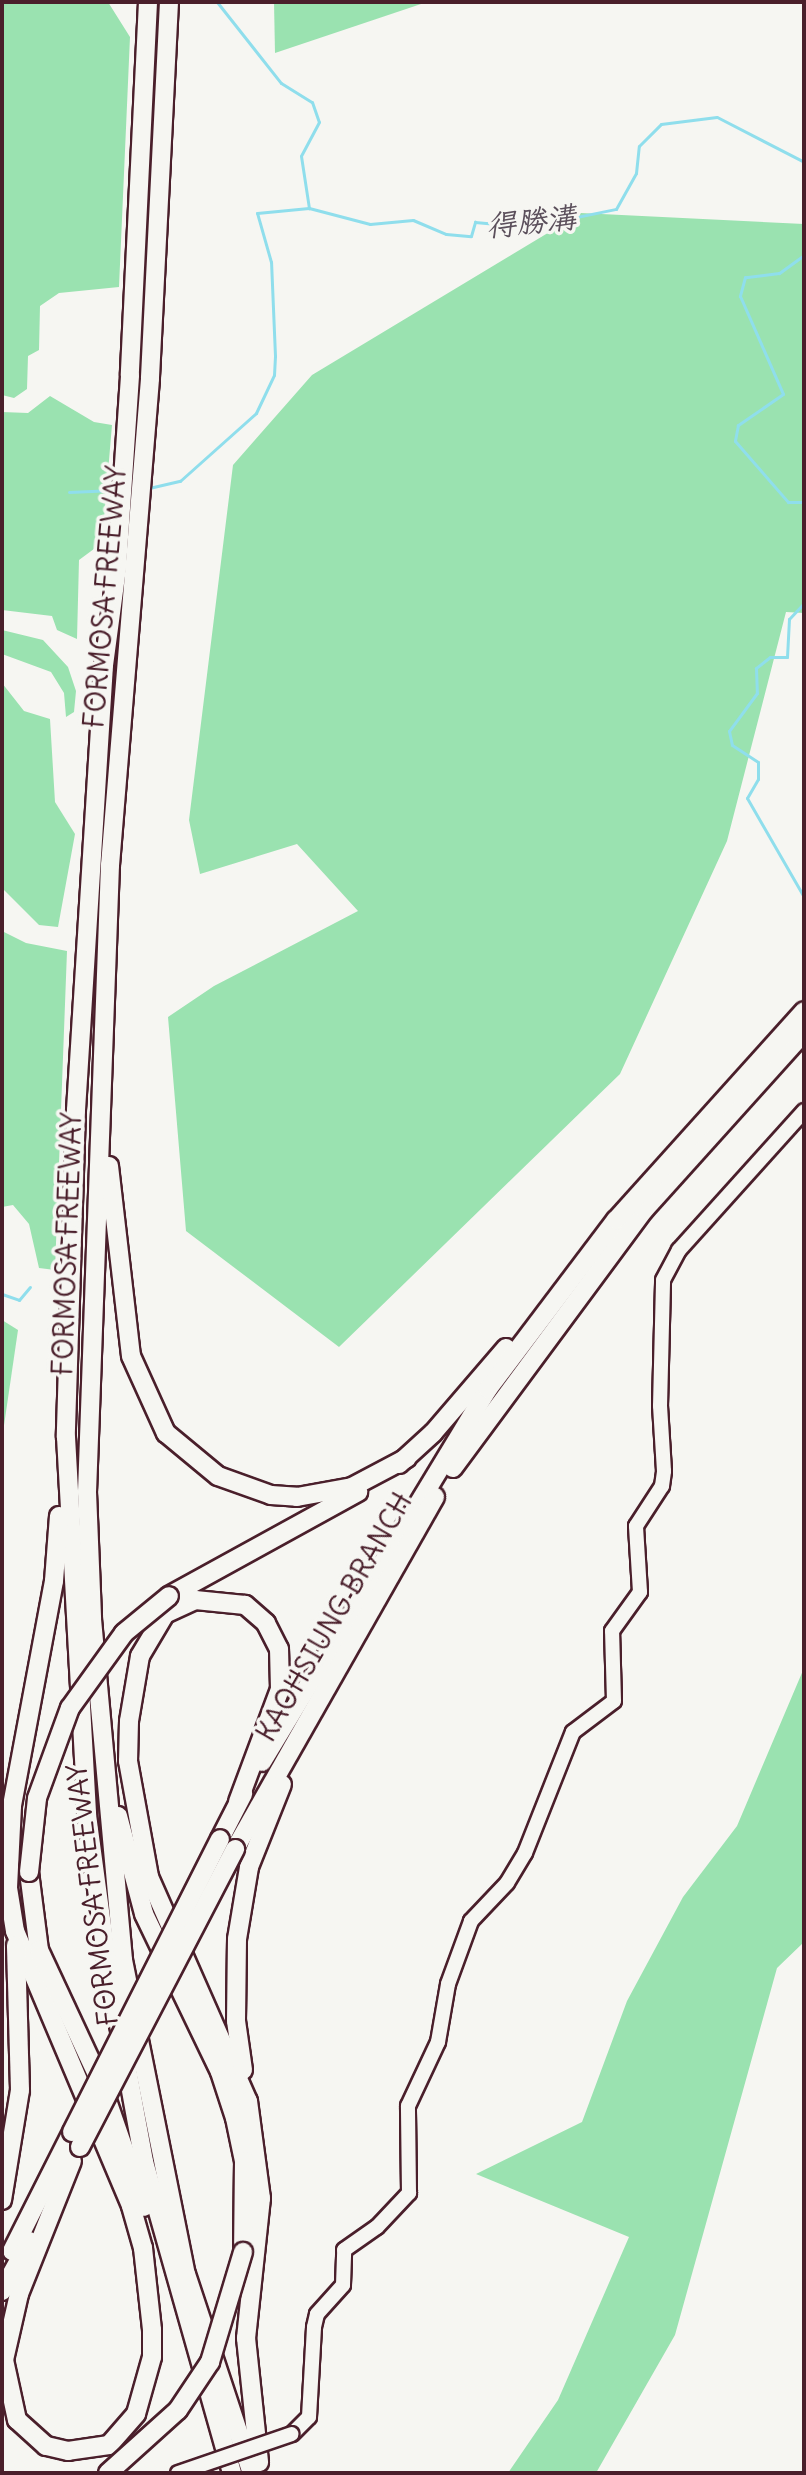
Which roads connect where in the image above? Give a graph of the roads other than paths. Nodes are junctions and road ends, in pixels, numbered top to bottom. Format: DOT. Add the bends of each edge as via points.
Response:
graph roads {
  1 [pos="148,2"];
  2 [pos="169,2"];
  3 [pos="804,1011"];
  4 [pos="804,1032"];
  5 [pos="101,1110"];
  6 [pos="804,1111"];
  7 [pos="551,1304"];
  8 [pos="66,1437"];
  9 [pos="407,1458"];
  10 [pos="318,1700"];
  11 [pos="104,1775"];
  12 [pos="238,1802"];
  13 [pos="227,1844"];
  14 [pos="15,1931"];
  15 [pos="248,2101"];
  16 [pos="75,2147"];
  17 [pos="2,2200"];
  18 [pos="2,2268"];
  19 [pos="2,2291"];
  20 [pos="177,2291"];
  21 [pos="108,2473"];
  22 [pos="178,2473"];
  23 [pos="232,2473"];
  24 [pos="252,2473"];
  25 [pos="261,2473"];
  1 -- 8 [label="highway, FORMOSA FREEWAY" via="130,376 117,568 104,665 77,1082"];
  2 -- 5 [label="highway, FORMOSA FREEWAY" via="150,379 110,865"];
  3 -- 7 [label="highway, KAOHSIUNG BRANCH" via="683,1141"];
  4 -- 10 [label="highway, KAOHSIUNG BRANCH" via="644,1210 537,1350 448,1475"];
  5 -- 9 [label="highway" via="124,1322 139,1382 166,1433 218,1476 271,1495 297,1497 352,1487"];
  5 -- 11 [label="highway, FORMOSA FREEWAY" via="87,1492"];
  6 -- 22 [label="street, bridge" via="679,1250 663,1280 664,1471 662,1486 636,1526 640,1592 612,1631 614,1701 573,1732 525,1853 507,1883 471,1921 448,1984 438,2042 408,2106 409,2193 377,2227 344,2250 347,2271 339,2295 317,2314 314,2327 309,2417 292,2434"];
  7 -- 9 [label="highway"];
  7 -- 12 [label="highway, KAOHSIUNG BRANCH" via="488,1389"];
  8 -- 14 [label="highway" via="54,1581 12,1806 8,1888"];
  8 -- 20 [label="highway, FORMOSA FREEWAY" via="87,1815 144,2162"];
  9 -- 20 [label="highway, bridge" via="370,1486 169,1596 124,1633 70,1708 37,1798 29,1872 39,1950 101,2083 157,2250"];
  10 -- 13 [label="highway, KAOHSIUNG BRANCH"];
  10 -- 15 [label="highway" via="317,1716 289,1767 249,1867 241,1907 236,2021"];
  11 -- 21 [label="highway, bridge" via="144,1914 220,2072 244,2161 243,2252 210,2362 178,2410"];
  11 -- 24 [label="highway, FORMOSA FREEWAY" via="123,1960 186,2274"];
  12 -- 13 [label="highway, KAOHSIUNG BRANCH"];
  12 -- 15 [label="highway" via="280,1689 279,1649 266,1623 245,1605 195,1600 165,1614 140,1656 128,1761 149,1877"];
  13 -- 16 [label="highway, KAOHSIUNG BRANCH, bridge"];
  14 -- 16 [label="highway" via="110,2148 143,2248 149,2293 152,2357 136,2414 109,2445 68,2451 46,2446 17,2420 4,2360 19,2294"];
  14 -- 17 [label="highway" via="20,2090"];
  15 -- 25 [label="highway" via="261,2198 246,2379"];
  16 -- 18 [label="highway, KAOHSIUNG BRANCH"];
  16 -- 19 [label="highway, KAOHSIUNG BRANCH"];
  20 -- 23 [label="highway, FORMOSA FREEWAY"];
}
